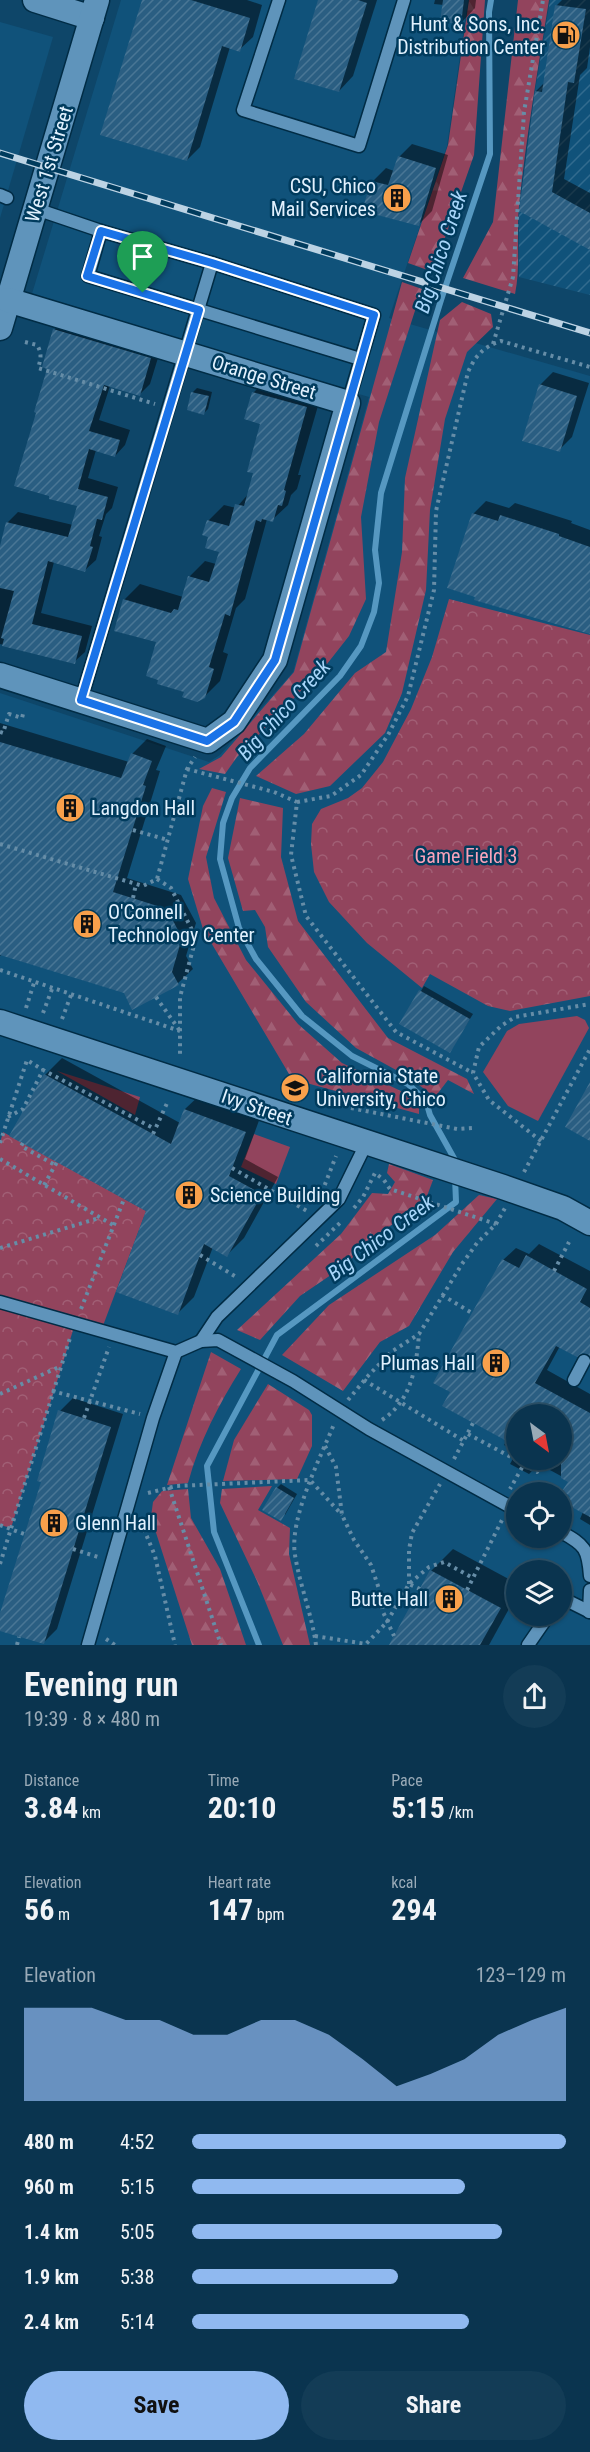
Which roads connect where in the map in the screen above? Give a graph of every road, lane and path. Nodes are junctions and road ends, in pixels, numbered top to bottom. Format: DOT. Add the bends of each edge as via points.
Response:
graph roads {
  1 [pos="279,0"];
  2 [pos="404,0"];
  3 [pos="543,0"];
  4 [pos="44,1"];
  5 [pos="95,9"];
  6 [pos="36,209"];
  7 [pos="101,231"];
  8 [pos="212,263"];
  9 [pos="8,300"];
  10 [pos="199,310"];
  11 [pos="0,328"];
  12 [pos="25,342"];
  13 [pos="493,344"];
  14 [pos="187,353"];
  15 [pos="360,359"];
  16 [pos="590,368"];
  17 [pos="348,403"];
  18 [pos="170,408"];
  19 [pos="0,675"];
  20 [pos="81,700"];
  21 [pos="23,714"];
  22 [pos="0,732"];
  23 [pos="207,741"];
  24 [pos="187,769"];
  25 [pos="297,802"];
  26 [pos="133,830"];
  27 [pos="168,840"];
  28 [pos="0,844"];
  29 [pos="157,879"];
  30 [pos="136,884"];
  31 [pos="133,898"];
  32 [pos="0,970"];
  33 [pos="34,983"];
  34 [pos="52,989"];
  35 [pos="71,995"];
  36 [pos="156,997"];
  37 [pos="590,1004"];
  38 [pos="26,1008"];
  39 [pos="43,1013"];
  40 [pos="62,1019"];
  41 [pos="0,1022"];
  42 [pos="180,1031"];
  43 [pos="590,1049"];
  44 [pos="180,1056"];
  45 [pos="44,1070"];
  46 [pos="473,1073"];
  47 [pos="168,1101"];
  48 [pos="351,1108"];
  49 [pos="8,1117"];
  50 [pos="473,1128"];
  51 [pos="541,1141"];
  52 [pos="0,1143"];
  53 [pos="23,1143"];
  54 [pos="366,1144"];
  55 [pos="533,1155"];
  56 [pos="0,1159"];
  57 [pos="232,1168"];
  58 [pos="375,1173"];
  59 [pos="44,1185"];
  60 [pos="124,1199"];
  61 [pos="308,1211"];
  62 [pos="100,1217"];
  63 [pos="590,1223"];
  64 [pos="496,1224"];
  65 [pos="113,1225"];
  66 [pos="569,1242"];
  67 [pos="0,1248"];
  68 [pos="200,1255"];
  69 [pos="554,1271"];
  70 [pos="240,1279"];
  71 [pos="442,1295"];
  72 [pos="0,1302"];
  73 [pos="472,1313"];
  74 [pos="75,1323"];
  75 [pos="112,1334"];
  76 [pos="419,1334"];
  77 [pos="201,1341"];
  78 [pos="176,1352"];
  79 [pos="584,1361"];
  80 [pos="59,1367"];
  81 [pos="364,1380"];
  82 [pos="574,1380"];
  83 [pos="52,1391"];
  84 [pos="0,1394"];
  85 [pos="92,1401"];
  86 [pos="401,1403"];
  87 [pos="84,1418"];
  88 [pos="153,1418"];
  89 [pos="473,1423"];
  90 [pos="369,1429"];
  91 [pos="468,1434"];
  92 [pos="464,1441"];
  93 [pos="325,1446"];
  94 [pos="506,1454"];
  95 [pos="447,1472"];
  96 [pos="169,1487"];
  97 [pos="506,1504"];
  98 [pos="128,1505"];
  99 [pos="506,1512"];
  100 [pos="342,1515"];
  101 [pos="0,1525"];
  102 [pos="11,1528"];
  103 [pos="24,1534"];
  104 [pos="572,1538"];
  105 [pos="73,1549"];
  106 [pos="112,1561"];
  107 [pos="0,1564"];
  108 [pos="590,1576"];
  109 [pos="473,1578"];
  110 [pos="409,1584"];
  111 [pos="420,1589"];
  112 [pos="467,1590"];
  113 [pos="590,1590"];
  114 [pos="572,1603"];
  115 [pos="589,1612"];
  116 [pos="387,1622"];
  117 [pos="541,1626"];
  118 [pos="315,1636"];
  119 [pos="394,1636"];
  120 [pos="19,1637"];
  121 [pos="366,1644"];
  122 [pos="17,1645"];
  123 [pos="88,1645"];
  124 [pos="175,1645"];
  125 [pos="221,1645"];
  126 [pos="528,1645"];
  1 -- 2 [label="lane" via="243,110 359,146"];
  3 -- 13 [label="path" via="524,112 513,277"];
  4 -- 5 [label="street"];
  5 -- 6 [label="street, West 1st Street"];
  6 -- 7 [label="lane"];
  6 -- 9 [label="street, West 1st Street"];
  7 -- 8 [label="lane"];
  7 -- 10 [label="lane" via="87,276"];
  8 -- 10 [label="lane"];
  8 -- 15 [label="lane" via="374,315"];
  9 -- 11 [label="street, West 1st Street"];
  9 -- 14 [label="street, Orange Street"];
  10 -- 14 [label="lane"];
  10 -- 15 [label="lane"];
  12 -- 18 [label="path" via="39,349 38,368"];
  13 -- 16 [label="path" via="501,342"];
  13 -- 25 [label="path" via="475,356 468,372 436,511 434,590 408,696 388,735 360,775 331,796"];
  14 -- 17 [label="street, Orange Street"];
  14 -- 18 [label="lane"];
  15 -- 17 [label="lane"];
  17 -- 23 [label="street" via="275,660 234,722"];
  18 -- 20 [label="lane"];
  19 -- 20 [label="street"];
  20 -- 23 [label="street"];
  21 -- 22 [label="path" via="22,718 9,714 3,733"];
  23 -- 24 [label="path"];
  24 -- 25 [label="path"];
  24 -- 27 [label="path"];
  25 -- 46 [label="path" via="291,855 306,916 396,1032"];
  26 -- 27 [label="path"];
  27 -- 29 [label="path"];
  28 -- 30 [label="path"];
  29 -- 30 [label="path" via="143,886"];
  29 -- 42 [label="path" via="171,888 196,938 180,997"];
  30 -- 31 [label="path"];
  32 -- 33 [label="path"];
  33 -- 34 [label="path"];
  33 -- 38 [label="path"];
  34 -- 35 [label="path"];
  34 -- 39 [label="path"];
  35 -- 40 [label="path"];
  35 -- 42 [label="path"];
  36 -- 42 [label="path"];
  37 -- 46 [label="path" via="515,1017 479,1047"];
  41 -- 54 [label="street, Ivy Street"];
  42 -- 44 [label="path"];
  43 -- 51 [label="path"];
  45 -- 47 [label="path" via="154,1132"];
  45 -- 49 [label="path" via="23,1109"];
  45 -- 49 [label="path" via="27,1060"];
  46 -- 51 [label="path" via="489,1100"];
  48 -- 50 [label="path" via="457,1129"];
  49 -- 52 [label="path"];
  51 -- 55 [label="path"];
  53 -- 59 [label="path" via="21,1146 56,1164"];
  54 -- 63 [label="street, Ivy Street" via="509,1189"];
  54 -- 77 [label="lane" via="339,1199 217,1317"];
  56 -- 59 [label="path"];
  57 -- 61 [label="path"];
  58 -- 64 [label="path" via="390,1189"];
  59 -- 62 [label="path"];
  60 -- 65 [label="path"];
  62 -- 65 [label="path"];
  62 -- 67 [label="path"];
  65 -- 74 [label="path"];
  66 -- 69 [label="path"];
  68 -- 70 [label="path"];
  71 -- 73 [label="path"];
  72 -- 74 [label="lane"];
  74 -- 75 [label="lane"];
  74 -- 80 [label="path"];
  75 -- 78 [label="lane"];
  75 -- 85 [label="path"];
  76 -- 86 [label="path" via="414,1372"];
  77 -- 78 [label="lane"];
  77 -- 90 [label="lane" via="218,1340"];
  78 -- 88 [label="lane"];
  79 -- 82 [label="lane"];
  80 -- 83 [label="path"];
  80 -- 84 [label="path"];
  81 -- 86 [label="path"];
  83 -- 85 [label="path"];
  83 -- 102 [label="path"];
  85 -- 87 [label="path"];
  85 -- 88 [label="path"];
  86 -- 90 [label="path" via="396,1411"];
  86 -- 92 [label="path"];
  88 -- 98 [label="lane"];
  89 -- 91 [label="path"];
  90 -- 95 [label="lane"];
  91 -- 92 [label="path"];
  91 -- 94 [label="path"];
  92 -- 95 [label="path"];
  93 -- 100 [label="path" via="337,1475"];
  95 -- 97 [label="lane"];
  95 -- 110 [label="path" via="412,1533"];
  96 -- 98 [label="path" via="143,1495"];
  96 -- 100 [label="path" via="310,1480"];
  96 -- 125 [label="path"];
  98 -- 106 [label="lane"];
  98 -- 124 [label="path" via="139,1514 155,1556"];
  99 -- 109 [label="path"];
  100 -- 116 [label="path" via="371,1565"];
  101 -- 102 [label="path"];
  102 -- 103 [label="path"];
  102 -- 107 [label="path"];
  104 -- 108 [label="lane" via="588,1553"];
  105 -- 106 [label="path"];
  106 -- 123 [label="lane"];
  109 -- 110 [label="path" via="444,1562 429,1567"];
  109 -- 112 [label="path"];
  110 -- 111 [label="path"];
  110 -- 116 [label="path"];
  113 -- 115 [label="lane"];
  114 -- 115 [label="lane"];
  116 -- 119 [label="path"];
  116 -- 121 [label="path"];
  117 -- 126 [label="lane"];
  118 -- 121 [label="path"];
  120 -- 122 [label="path"];
}
